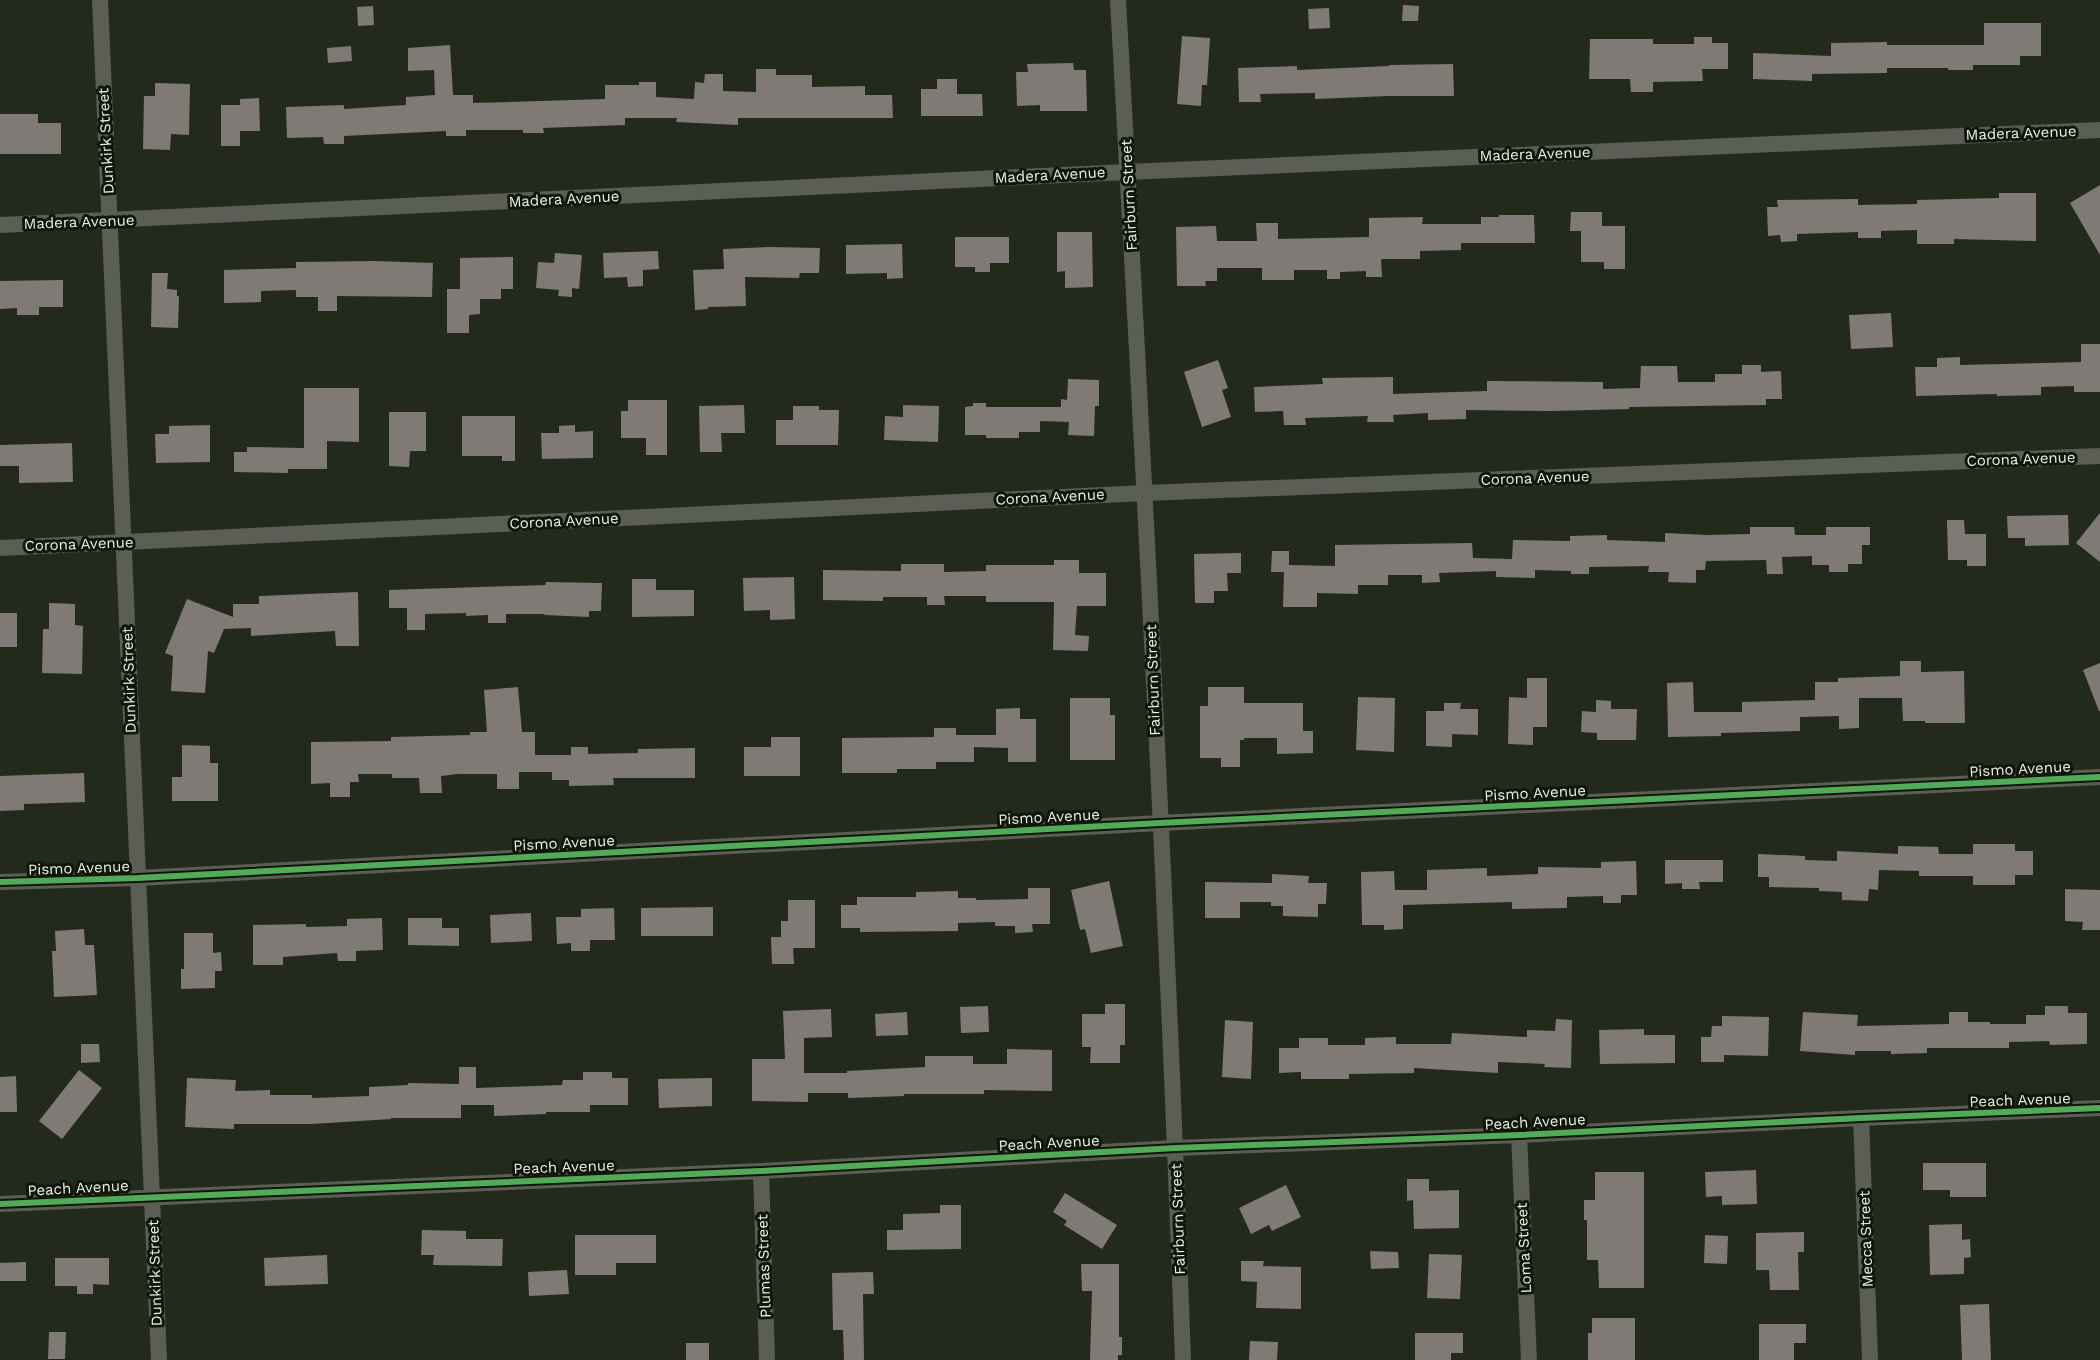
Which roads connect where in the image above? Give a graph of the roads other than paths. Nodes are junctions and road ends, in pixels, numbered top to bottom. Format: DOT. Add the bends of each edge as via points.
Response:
graph roads {
  1 [pos="100,0"];
  2 [pos="1118,0"];
  3 [pos="2100,130"];
  4 [pos="1127,172"];
  5 [pos="110,221"];
  6 [pos="0,225"];
  7 [pos="2100,456"];
  8 [pos="1145,493"];
  9 [pos="124,543"];
  10 [pos="0,548"];
  11 [pos="2100,777"];
  12 [pos="1160,823"];
  13 [pos="138,878"];
  14 [pos="0,882"];
  15 [pos="2100,1108"];
  16 [pos="1861,1118"];
  17 [pos="1519,1135"];
  18 [pos="1176,1148"];
  19 [pos="761,1171"];
  20 [pos="152,1197"];
  21 [pos="0,1204"];
  22 [pos="159,1360"];
  23 [pos="767,1360"];
  24 [pos="1183,1360"];
  25 [pos="1529,1360"];
  26 [pos="1870,1360"];
  1 -- 5 [label="street, Dunkirk Street"];
  2 -- 4 [label="street, Fairburn Street"];
  3 -- 4 [label="street, Madera Avenue"];
  4 -- 5 [label="street, Madera Avenue"];
  4 -- 8 [label="street, Fairburn Street"];
  5 -- 6 [label="street, Madera Avenue"];
  5 -- 9 [label="street, Dunkirk Street"];
  7 -- 8 [label="street, Corona Avenue"];
  8 -- 9 [label="street, Corona Avenue"];
  8 -- 12 [label="street, Fairburn Street"];
  9 -- 10 [label="street, Corona Avenue"];
  9 -- 13 [label="street, Dunkirk Street"];
  11 -- 12 [label="street, Pismo Avenue"];
  12 -- 13 [label="street, Pismo Avenue"];
  12 -- 18 [label="street, Fairburn Street"];
  13 -- 14 [label="street, Pismo Avenue"];
  13 -- 20 [label="street, Dunkirk Street"];
  15 -- 16 [label="street, Peach Avenue"];
  16 -- 17 [label="street, Peach Avenue"];
  16 -- 26 [label="street, Mecca Street"];
  17 -- 18 [label="street, Peach Avenue"];
  17 -- 25 [label="street, Loma Street"];
  18 -- 19 [label="street, Peach Avenue"];
  18 -- 24 [label="street, Fairburn Street"];
  19 -- 20 [label="street, Peach Avenue"];
  19 -- 23 [label="street, Plumas Street"];
  20 -- 21 [label="street, Peach Avenue"];
  20 -- 22 [label="street, Dunkirk Street"];
}
